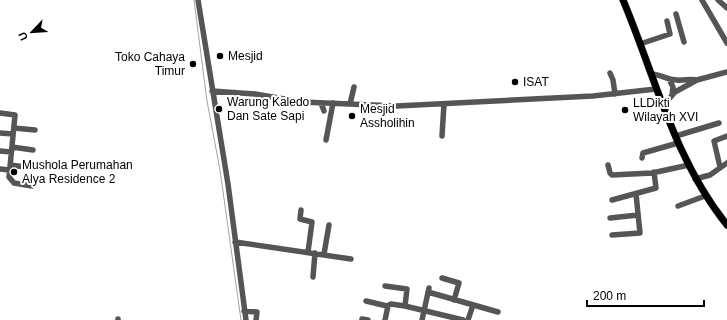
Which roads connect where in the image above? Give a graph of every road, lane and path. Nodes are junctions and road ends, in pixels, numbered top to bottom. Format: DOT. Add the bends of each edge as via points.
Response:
graph roads {
  1 [pos="198,0"];
  2 [pos="623,0"];
  3 [pos="702,0"];
  4 [pos="718,0"];
  5 [pos="727,8"];
  6 [pos="676,14"];
  7 [pos="667,21"];
  8 [pos="680,29"];
  9 [pos="671,32"];
  10 [pos="684,42"];
  11 [pos="727,43"];
  12 [pos="640,44"];
  13 [pos="727,72"];
  14 [pos="610,73"];
  15 [pos="651,74"];
  16 [pos="669,79"];
  17 [pos="697,80"];
  18 [pos="354,87"];
  19 [pos="656,89"];
  20 [pos="212,91"];
  21 [pos="615,94"];
  22 [pos="672,95"];
  23 [pos="320,103"];
  24 [pos="333,103"];
  25 [pos="350,104"];
  26 [pos="444,104"];
  27 [pos="663,106"];
  28 [pos="324,111"];
  29 [pos="0,113"];
  30 [pos="719,123"];
  31 [pos="35,130"];
  32 [pos="14,131"];
  33 [pos="0,133"];
  34 [pos="442,136"];
  35 [pos="676,136"];
  36 [pos="727,136"];
  37 [pos="326,140"];
  38 [pos="12,149"];
  39 [pos="33,150"];
  40 [pos="0,151"];
  41 [pos="642,158"];
  42 [pos="727,163"];
  43 [pos="608,165"];
  44 [pos="689,165"];
  45 [pos="9,167"];
  46 [pos="720,167"];
  47 [pos="34,168"];
  48 [pos="0,169"];
  49 [pos="654,172"];
  50 [pos="695,179"];
  51 [pos="32,186"];
  52 [pos="636,194"];
  53 [pos="705,196"];
  54 [pos="612,200"];
  55 [pos="678,206"];
  56 [pos="301,210"];
  57 [pos="638,216"];
  58 [pos="610,218"];
  59 [pos="727,223"];
  60 [pos="329,225"];
  61 [pos="612,235"];
  62 [pos="235,242"];
  63 [pos="308,252"];
  64 [pos="315,253"];
  65 [pos="324,254"];
  66 [pos="351,259"];
  67 [pos="313,277"];
  68 [pos="442,278"];
  69 [pos="385,286"];
  70 [pos="454,300"];
  71 [pos="366,301"];
  72 [pos="472,305"];
  73 [pos="388,306"];
  74 [pos="405,306"];
  75 [pos="424,310"];
  76 [pos="244,311"];
  77 [pos="498,312"];
  78 [pos="452,319"];
  79 [pos="246,320"];
  80 [pos="256,320"];
  81 [pos="385,320"];
  82 [pos="422,320"];
  83 [pos="463,320"];
  84 [pos="468,320"];
  1 -- 20 [label="street"];
  2 -- 12 [label="main road"];
  3 -- 11 [label="street"];
  4 -- 5 [label="street"];
  6 -- 8 [label="street"];
  7 -- 9 [label="street"];
  8 -- 9 [label="street"];
  8 -- 10 [label="street"];
  9 -- 12 [label="street"];
  12 -- 15 [label="main road"];
  13 -- 17 [label="street"];
  14 -- 21 [label="street"];
  15 -- 16 [label="street"];
  15 -- 19 [label="main road"];
  16 -- 17 [label="street"];
  16 -- 22 [label="street" via="673,88"];
  17 -- 22 [label="street"];
  18 -- 25 [label="street"];
  19 -- 21 [label="street"];
  19 -- 27 [label="main road"];
  20 -- 23 [label="street"];
  20 -- 62 [label="street"];
  21 -- 26 [label="street"];
  22 -- 27 [label="street"];
  23 -- 24 [label="street"];
  23 -- 28 [label="street"];
  24 -- 25 [label="street"];
  24 -- 37 [label="street"];
  25 -- 26 [label="street"];
  26 -- 34 [label="street"];
  27 -- 35 [label="main road"];
  29 -- 32 [label="street" via="15,115"];
  30 -- 35 [label="street"];
  31 -- 32 [label="street"];
  32 -- 33 [label="street"];
  32 -- 38 [label="street"];
  35 -- 41 [label="street" via="643,153"];
  35 -- 44 [label="main road"];
  36 -- 46 [label="street" via="714,141"];
  38 -- 39 [label="street"];
  38 -- 40 [label="street"];
  38 -- 45 [label="street"];
  42 -- 46 [label="street"];
  43 -- 49 [label="street" via="612,175"];
  44 -- 49 [label="street"];
  44 -- 50 [label="main road"];
  45 -- 47 [label="street"];
  45 -- 48 [label="street"];
  45 -- 51 [label="street" via="9,177 14,183"];
  46 -- 50 [label="street" via="710,175"];
  49 -- 52 [label="street" via="656,188"];
  50 -- 53 [label="main road"];
  52 -- 54 [label="street"];
  52 -- 57 [label="street"];
  53 -- 55 [label="street"];
  53 -- 59 [label="main road"];
  56 -- 63 [label="street" via="300,219 312,222"];
  57 -- 58 [label="street"];
  57 -- 61 [label="street" via="640,233"];
  60 -- 65 [label="street"];
  62 -- 63 [label="street"];
  62 -- 76 [label="street"];
  63 -- 64 [label="street"];
  64 -- 65 [label="street"];
  64 -- 67 [label="street"];
  65 -- 66 [label="street"];
  68 -- 70 [label="street" via="458,283"];
  69 -- 74 [label="street" via="407,289"];
  70 -- 72 [label="street"];
  70 -- 75 [label="street" via="429,290"];
  71 -- 73 [label="street"];
  72 -- 77 [label="street"];
  72 -- 84 [label="street"];
  73 -- 74 [label="street"];
  73 -- 81 [label="street"];
  74 -- 75 [label="street"];
  75 -- 78 [label="street"];
  75 -- 82 [label="street"];
  76 -- 79 [label="street"];
  76 -- 80 [label="street" via="257,312"];
  78 -- 83 [label="street"];
}
